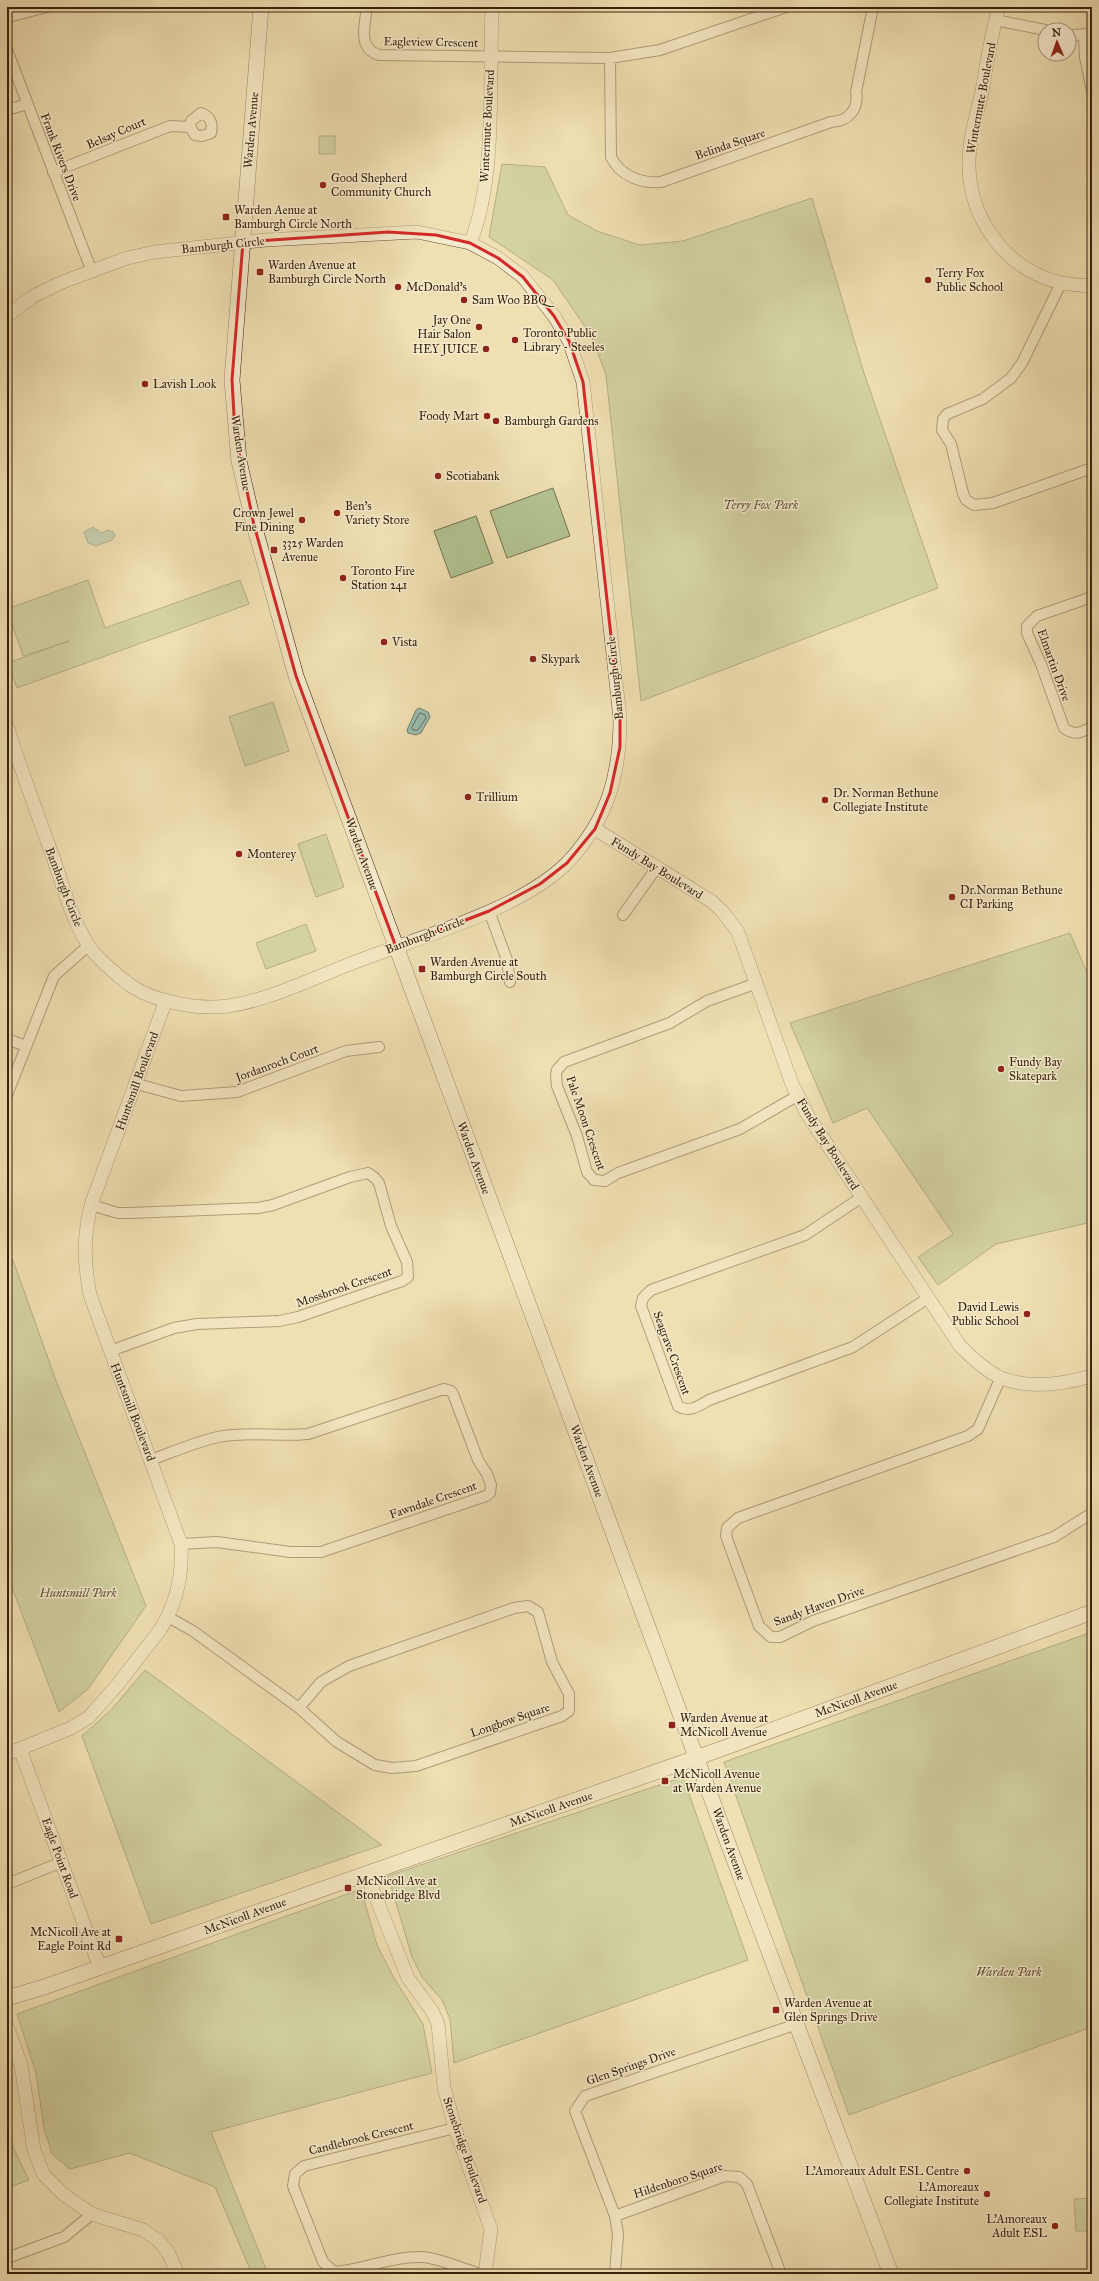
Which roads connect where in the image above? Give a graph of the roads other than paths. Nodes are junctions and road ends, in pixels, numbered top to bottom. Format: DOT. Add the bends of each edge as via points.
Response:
graph roads {
  1 [pos="47,7"];
  2 [pos="261,7"];
  3 [pos="367,7"];
  4 [pos="492,7"];
  5 [pos="786,7"];
  6 [pos="873,7"];
  7 [pos="999,7"];
  8 [pos="7,19"];
  9 [pos="995,20"];
  10 [pos="1037,28"];
  11 [pos="1077,34"];
  12 [pos="1088,35"];
  13 [pos="7,50"];
  14 [pos="490,56"];
  15 [pos="610,58"];
  16 [pos="1092,91"];
  17 [pos="27,104"];
  18 [pos="7,110"];
  19 [pos="190,127"];
  20 [pos="54,172"];
  21 [pos="243,242"];
  22 [pos="470,243"];
  23 [pos="92,272"];
  24 [pos="1061,283"];
  25 [pos="1092,286"];
  26 [pos="7,316"];
  27 [pos="1092,468"];
  28 [pos="1092,597"];
  29 [pos="7,726"];
  30 [pos="1092,728"];
  31 [pos="595,829"];
  32 [pos="656,867"];
  33 [pos="489,911"];
  34 [pos="623,916"];
  35 [pos="88,946"];
  36 [pos="396,947"];
  37 [pos="510,982"];
  38 [pos="757,983"];
  39 [pos="166,1000"];
  40 [pos="7,1038"];
  41 [pos="26,1046"];
  42 [pos="379,1047"];
  43 [pos="137,1084"];
  44 [pos="7,1095"];
  45 [pos="797,1096"];
  46 [pos="862,1197"];
  47 [pos="91,1205"];
  48 [pos="928,1298"];
  49 [pos="110,1351"];
  50 [pos="1092,1376"];
  51 [pos="1001,1377"];
  52 [pos="151,1460"];
  53 [pos="1092,1513"];
  54 [pos="181,1544"];
  55 [pos="1092,1612"];
  56 [pos="168,1617"];
  57 [pos="299,1708"];
  58 [pos="20,1749"];
  59 [pos="7,1754"];
  60 [pos="698,1757"];
  61 [pos="62,1862"];
  62 [pos="366,1874"];
  63 [pos="7,1884"];
  64 [pos="100,1968"];
  65 [pos="7,1998"];
  66 [pos="797,2024"];
  67 [pos="7,2026"];
  68 [pos="455,2128"];
  69 [pos="92,2214"];
  70 [pos="615,2216"];
  71 [pos="7,2258"];
  72 [pos="178,2274"];
  73 [pos="481,2274"];
  74 [pos="485,2274"];
  75 [pos="615,2274"];
  76 [pos="781,2274"];
  77 [pos="891,2274"];
  1 -- 8 [label="street"];
  2 -- 21 [label="main road, Warden Avenue"];
  3 -- 14 [label="street, Eagleview Crescent" via="364,40 367,48 374,53"];
  4 -- 14 [label="street, Wintermute Boulevard"];
  5 -- 15 [label="street" via="660,50"];
  6 -- 15 [label="street, Belinda Square" via="856,92 857,103 849,116 661,182 640,180 620,170 611,157"];
  7 -- 9 [label="street, Wintermute Boulevard"];
  9 -- 10 [label="street"];
  9 -- 24 [label="street, Wintermute Boulevard" via="970,148 971,191 982,221 1005,252 1032,272"];
  11 -- 12 [label="street"];
  12 -- 16 [label="street" via="1085,57"];
  13 -- 17 [label="street, Frank Rivers Drive"];
  14 -- 15 [label="street"];
  14 -- 22 [label="street, Wintermute Boulevard" via="489,141 485,184"];
  17 -- 18 [label="street"];
  17 -- 20 [label="street, Frank Rivers Drive"];
  19 -- 20 [label="street, Belsay Court" via="170,126 157,130"];
  20 -- 23 [label="street, Frank Rivers Drive"];
  21 -- 22 [label="street, Bamburgh Circle" via="338,234 417,232"];
  21 -- 23 [label="street, Bamburgh Circle" via="155,252 127,258"];
  21 -- 36 [label="main road, Warden Avenue" via="232,380 239,461 296,676"];
  22 -- 31 [label="street, Bamburgh Circle" via="498,258 523,277 554,316 569,341 583,382 620,718 620,747 615,776"];
  23 -- 26 [label="street, Bamburgh Circle" via="60,283 32,297"];
  24 -- 25 [label="street, Wintermute Boulevard"];
  24 -- 27 [label="street" via="1022,364 1011,378 983,399 946,414 942,430 951,444 963,493 966,500 974,505 992,503"];
  28 -- 30 [label="street, Elmartin Drive" via="1037,616 1027,626 1027,633 1064,728 1073,734"];
  29 -- 35 [label="street, Bamburgh Circle" via="73,916"];
  31 -- 32 [label="street, Fundy Bay Boulevard"];
  31 -- 33 [label="street, Bamburgh Circle" via="567,863 540,884"];
  32 -- 34 [label="street"];
  32 -- 38 [label="street, Fundy Bay Boulevard" via="711,901 722,911 740,936"];
  33 -- 36 [label="street, Bamburgh Circle"];
  33 -- 37 [label="street" via="507,960"];
  35 -- 39 [label="street, Bamburgh Circle" via="131,986"];
  35 -- 41 [label="street" via="54,976"];
  36 -- 39 [label="street, Bamburgh Circle" via="243,1003 198,1007"];
  36 -- 60 [label="main road, Warden Avenue"];
  38 -- 45 [label="street, Fundy Bay Boulevard"];
  38 -- 45 [label="street, Pale Moon Crescent" via="706,1001 670,1022 564,1062 557,1070 557,1086 577,1136 587,1172 594,1180 605,1181 618,1173 740,1129"];
  39 -- 43 [label="street, Huntsmill Boulevard"];
  40 -- 41 [label="street"];
  41 -- 44 [label="street"];
  42 -- 43 [label="street, Jordanroch Court" via="346,1051 237,1092 181,1096"];
  43 -- 47 [label="street, Huntsmill Boulevard"];
  45 -- 46 [label="street, Fundy Bay Boulevard"];
  46 -- 48 [label="street, Fundy Bay Boulevard"];
  46 -- 48 [label="street, Seagrave Crescent" via="805,1235 651,1290 643,1298 641,1306 645,1321 653,1336 678,1406 688,1410 695,1408 709,1400 838,1354 871,1338"];
  47 -- 49 [label="street, Huntsmill Boulevard" via="86,1227 84,1263 90,1295"];
  47 -- 49 [label="street, Mossbrook Crescent" via="130,1214 258,1208 368,1173 379,1183 391,1226 407,1262 408,1278 298,1317 279,1321 174,1328"];
  48 -- 51 [label="street, Fundy Bay Boulevard" via="960,1346 976,1361"];
  49 -- 52 [label="street, Huntsmill Boulevard"];
  50 -- 51 [label="street, Fundy Bay Boulevard" via="1068,1382 1036,1384"];
  51 -- 53 [label="street, Sandy Haven Drive" via="978,1429 968,1436 738,1518 727,1528 726,1536 759,1626 771,1637 780,1636 813,1621 1054,1537"];
  52 -- 54 [label="street, Huntsmill Boulevard"];
  52 -- 54 [label="street, Fawndale Crescent" via="218,1437 247,1434 308,1434 444,1389 453,1394 478,1460 491,1485 490,1493 486,1496 321,1552 290,1552 217,1542"];
  54 -- 56 [label="street, Huntsmill Boulevard" via="180,1580"];
  55 -- 60 [label="main road, McNicoll Avenue"];
  56 -- 57 [label="street, Longbow Square" via="193,1631"];
  56 -- 58 [label="street, Huntsmill Boulevard" via="147,1648 89,1717 67,1730"];
  57 -- 57 [label="street, Longbow Square" via="337,1742 364,1760 376,1765 409,1768 562,1716 570,1706 569,1694 547,1650 538,1612 528,1606 514,1608 349,1666 321,1682"];
  58 -- 59 [label="street, Huntsmill Boulevard"];
  58 -- 61 [label="street, Eagle Point Road"];
  60 -- 62 [label="main road, McNicoll Avenue"];
  60 -- 66 [label="main road, Warden Avenue"];
  61 -- 63 [label="street"];
  61 -- 64 [label="street, Eagle Point Road"];
  62 -- 64 [label="main road, McNicoll Avenue"];
  62 -- 68 [label="street, Stonebridge Boulevard" via="408,1978 432,2011 438,2024 444,2087"];
  64 -- 65 [label="main road, McNicoll Avenue"];
  66 -- 70 [label="street, Glen Springs Drive" via="585,2096 575,2111"];
  66 -- 77 [label="main road, Warden Avenue"];
  67 -- 69 [label="street" via="21,2065 34,2150 44,2175 63,2194"];
  68 -- 73 [label="street, Candlebrook Crescent" via="304,2166 295,2174 294,2186 323,2262 334,2272 348,2271 398,2258 424,2257"];
  68 -- 74 [label="street, Stonebridge Boulevard" via="491,2229"];
  69 -- 71 [label="street" via="64,2237"];
  69 -- 72 [label="street" via="143,2230 158,2240 168,2252"];
  70 -- 75 [label="street, Glen Springs Drive" via="618,2234"];
  70 -- 76 [label="street, Hildenboro Square" via="725,2176 739,2177 747,2184"];
}
